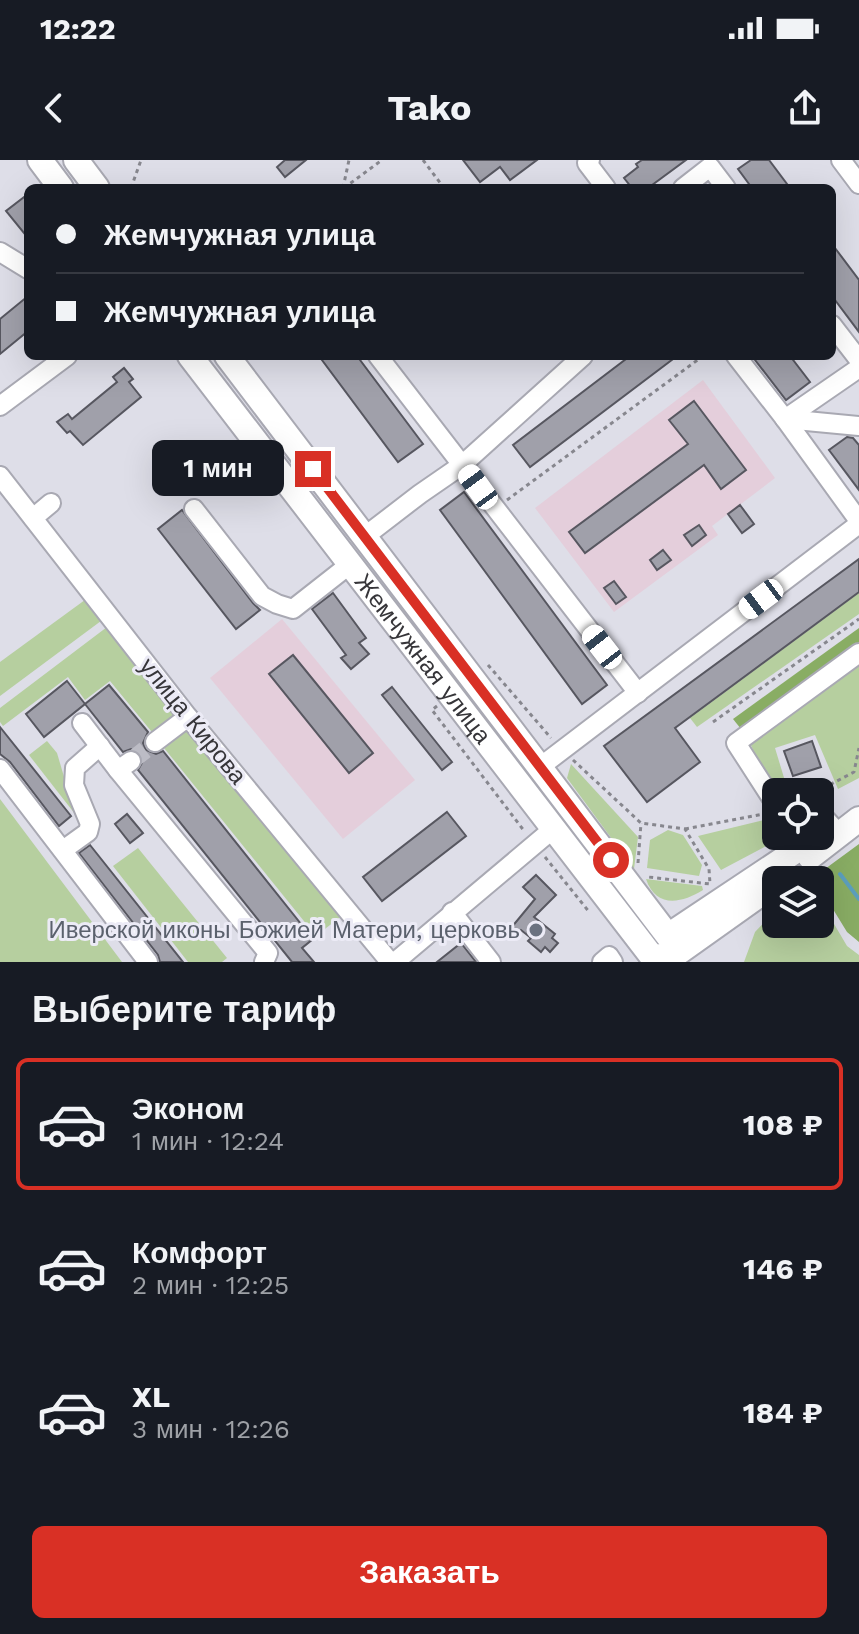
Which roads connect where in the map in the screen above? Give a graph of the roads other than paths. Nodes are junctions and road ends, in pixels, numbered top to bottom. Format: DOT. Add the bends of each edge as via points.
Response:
graph roads {
  1 [pos="40,160"];
  2 [pos="590,160"];
  3 [pos="841,160"];
  4 [pos="83,162"];
  5 [pos="715,164"];
  6 [pos="58,184"];
  7 [pos="95,184"];
  8 [pos="603,184"];
  9 [pos="688,184"];
  10 [pos="724,184"];
  11 [pos="859,184"];
  12 [pos="0,252"];
  13 [pos="24,267"];
  14 [pos="836,330"];
  15 [pos="71,360"];
  16 [pos="193,360"];
  17 [pos="230,360"];
  18 [pos="381,360"];
  19 [pos="579,360"];
  20 [pos="739,360"];
  21 [pos="859,360"];
  22 [pos="859,368"];
  23 [pos="0,406"];
  24 [pos="785,419"];
  25 [pos="859,426"];
  26 [pos="462,465"];
  27 [pos="0,476"];
  28 [pos="51,503"];
  29 [pos="194,509"];
  30 [pos="33,518"];
  31 [pos="859,522"];
  32 [pos="364,537"];
  33 [pos="349,565"];
  34 [pos="859,653"];
  35 [pos="638,693"];
  36 [pos="188,717"];
  37 [pos="82,723"];
  38 [pos="155,742"];
  39 [pos="100,746"];
  40 [pos="540,767"];
  41 [pos="0,769"];
  42 [pos="762,793"];
  43 [pos="859,811"];
  44 [pos="859,819"];
  45 [pos="834,823"];
  46 [pos="544,837"];
  47 [pos="63,850"];
  48 [pos="797,850"];
  49 [pos="798,866"];
  50 [pos="638,886"];
  51 [pos="762,892"];
  52 [pos="615,910"];
  53 [pos="452,912"];
  54 [pos="678,950"];
  55 [pos="654,960"];
  56 [pos="148,962"];
  57 [pos="264,962"];
  58 [pos="393,962"];
  59 [pos="491,962"];
  60 [pos="602,962"];
  61 [pos="613,962"];
  1 -- 6 [label="main road"];
  2 -- 8 [label="street" via="587,163"];
  3 -- 11 [label="street"];
  4 -- 7 [label="main road"];
  5 -- 9 [label="street"];
  5 -- 10 [label="street"];
  12 -- 13 [label="street"];
  14 -- 21 [label="street"];
  15 -- 23 [label="street"];
  16 -- 33 [label="main road, Жемчужная улица"];
  17 -- 32 [label="main road, Жемчужная улица"];
  18 -- 26 [label="street"];
  19 -- 26 [label="street"];
  20 -- 24 [label="street"];
  22 -- 24 [label="street"];
  24 -- 25 [label="street"];
  24 -- 31 [label="street"];
  26 -- 32 [label="street"];
  26 -- 35 [label="street"];
  27 -- 30 [label="street, улица Кирова"];
  28 -- 30 [label="street"];
  29 -- 33 [label="street" via="262,596 277,604 293,609"];
  30 -- 36 [label="street, улица Кирова"];
  31 -- 35 [label="street"];
  32 -- 40 [label="main road, Жемчужная улица"];
  33 -- 46 [label="main road, Жемчужная улица"];
  34 -- 42 [label="street" via="736,743"];
  35 -- 40 [label="street"];
  36 -- 38 [label="street"];
  36 -- 58 [label="street, улица Кирова"];
  37 -- 39 [label="street"];
  39 -- 47 [label="street" via="75,768 74,785 90,824 88,832"];
  39 -- 57 [label="street" via="124,766 268,953"];
  40 -- 50 [label="main road, Жемчужная улица"];
  41 -- 47 [label="street"];
  43 -- 45 [label="main road"];
  44 -- 49 [label="main road"];
  46 -- 52 [label="main road, Жемчужная улица"];
  46 -- 53 [label="street"];
  47 -- 56 [label="street"];
  48 -- 54 [label="main road"];
  50 -- 52 [label="main road" via="638,905"];
  50 -- 54 [label="main road, Жемчужная улица"];
  51 -- 54 [label="main road"];
  52 -- 55 [label="main road, Жемчужная улица"];
  53 -- 58 [label="street"];
  53 -- 59 [label="street"];
  54 -- 55 [label="main road"];
  60 -- 61 [label="street" via="609,956"];
}
